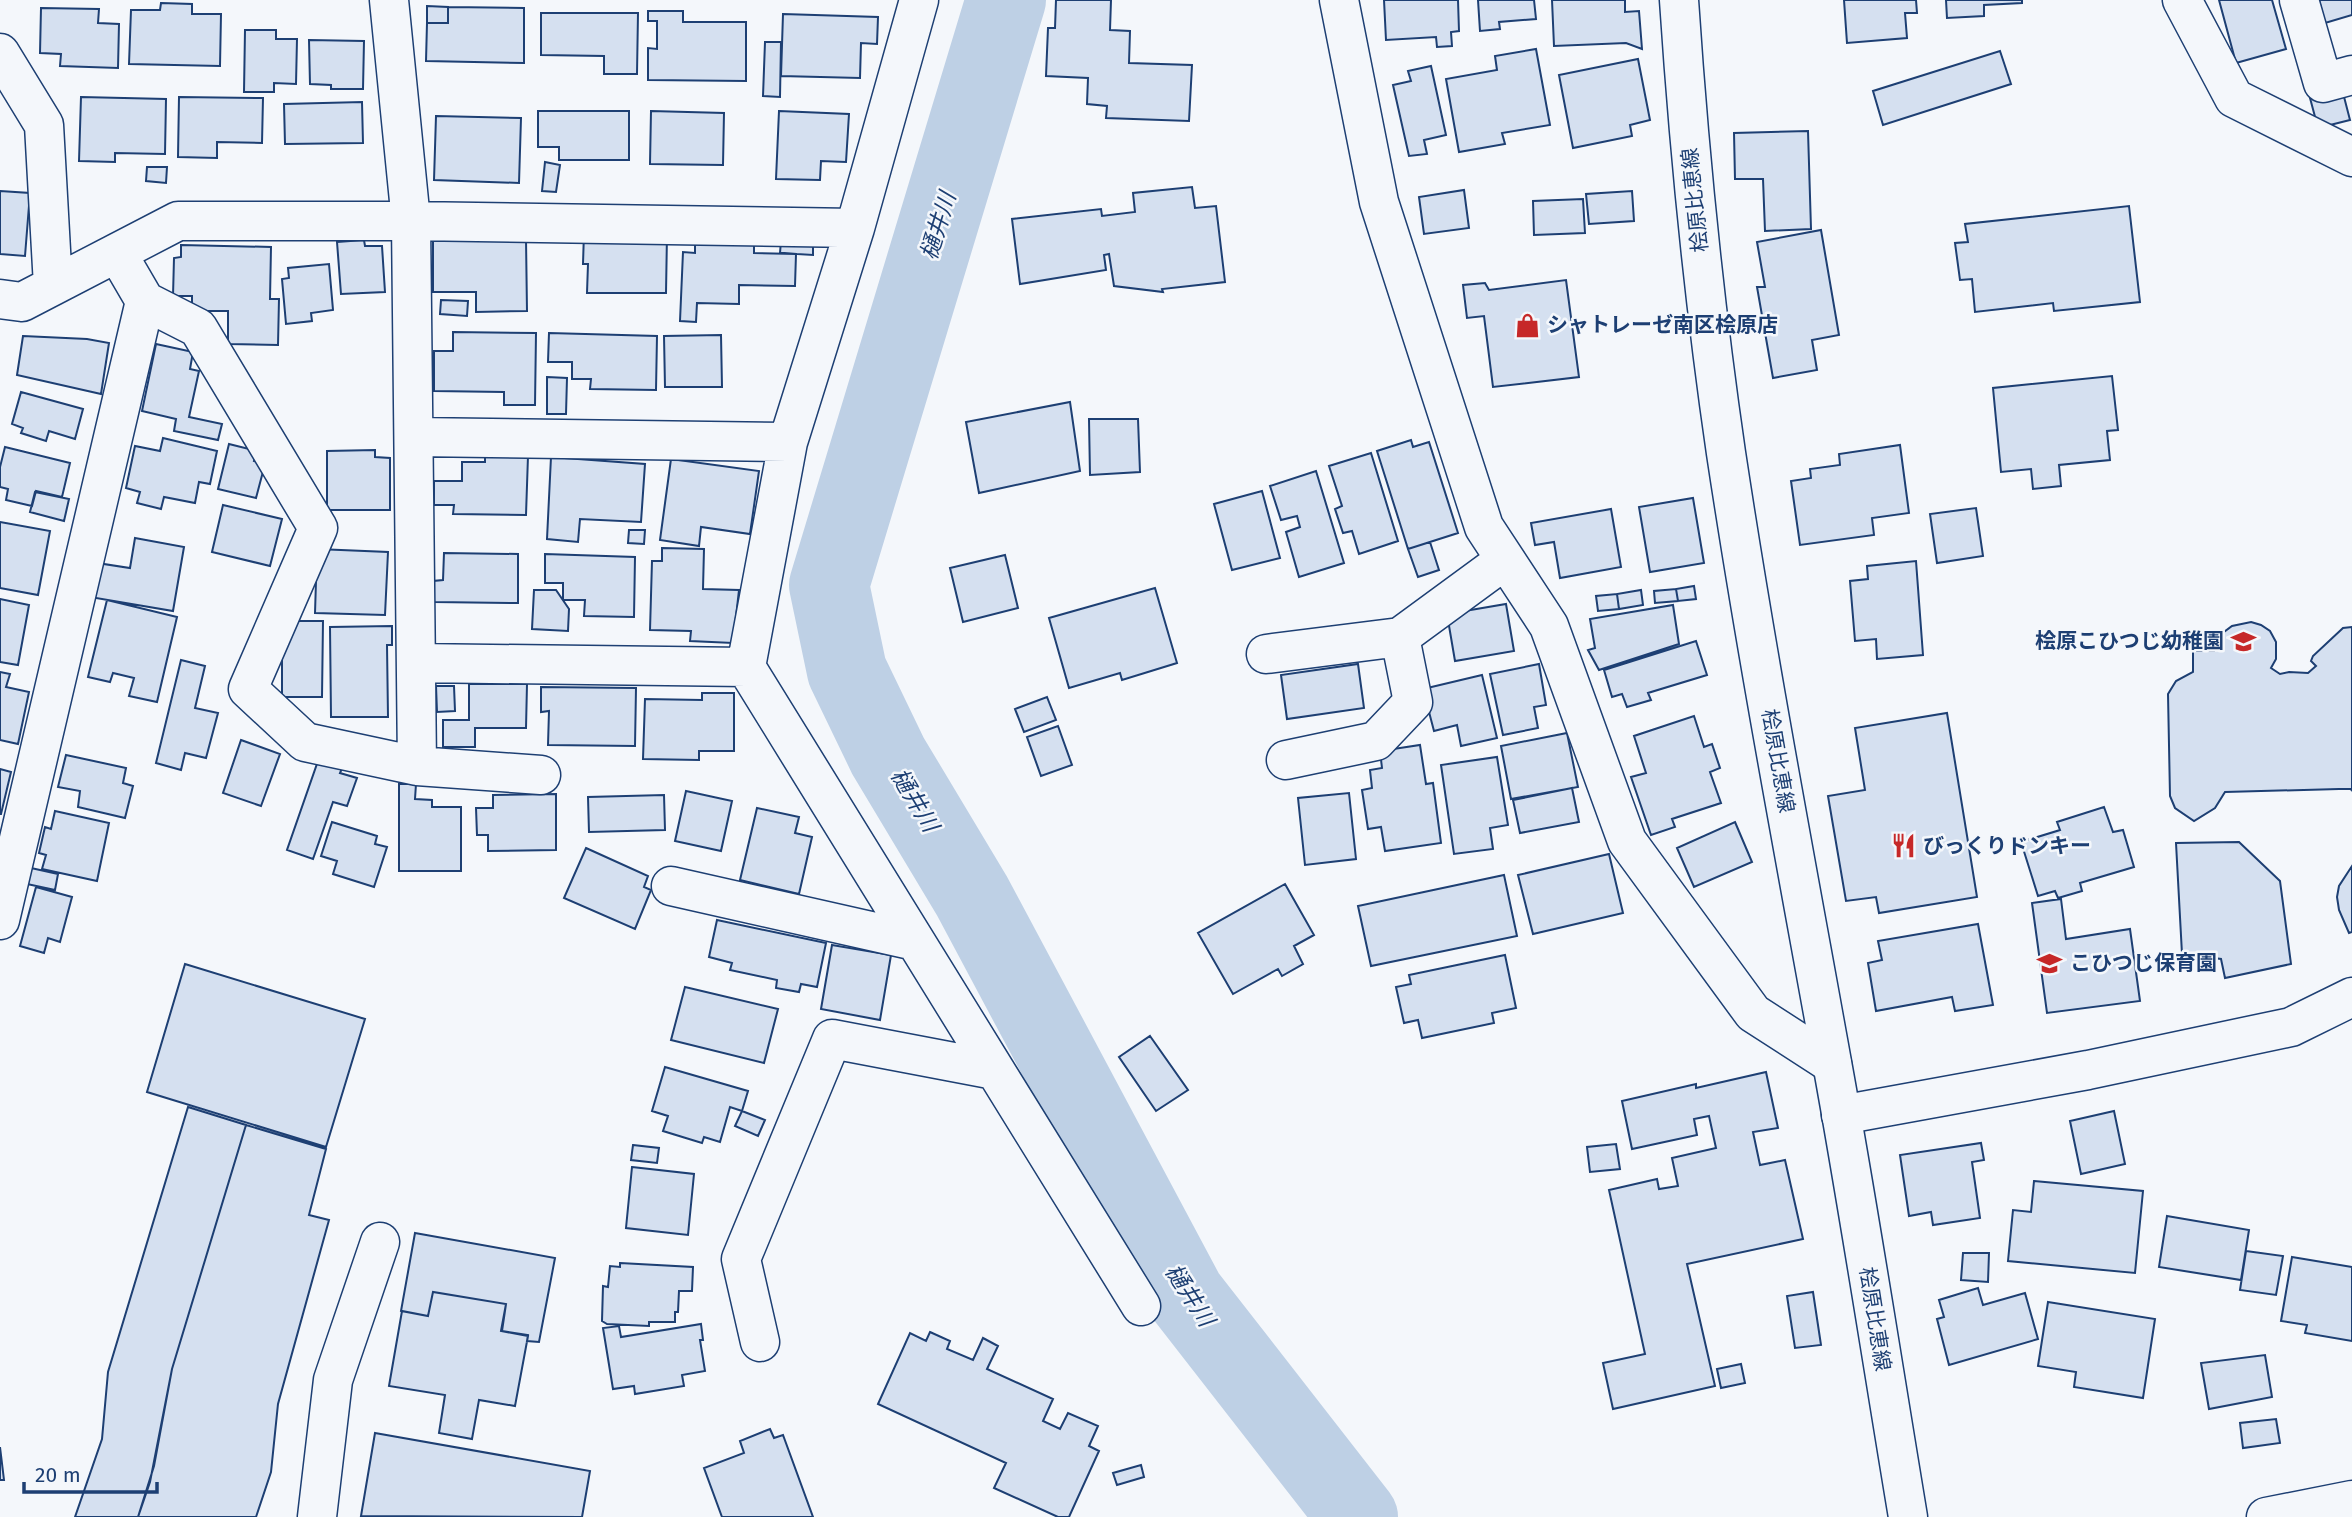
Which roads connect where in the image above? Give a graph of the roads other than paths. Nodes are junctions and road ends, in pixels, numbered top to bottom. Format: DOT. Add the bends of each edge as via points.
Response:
graph roads {
  1 [pos="389,0"];
  2 [pos="919,0"];
  3 [pos="1339,0"];
  4 [pos="1679,0"];
  5 [pos="2182,0"];
  6 [pos="2300,0"];
  7 [pos="0,53"];
  8 [pos="2352,75"];
  9 [pos="2352,157"];
  10 [pos="411,221"];
  11 [pos="855,228"];
  12 [pos="117,253"];
  13 [pos="53,286"];
  14 [pos="0,299"];
  15 [pos="145,301"];
  16 [pos="414,437"];
  17 [pos="788,442"];
  18 [pos="1505,560"];
  19 [pos="1400,638"];
  20 [pos="1266,654"];
  21 [pos="416,663"];
  22 [pos="746,667"];
  23 [pos="1286,760"];
  24 [pos="417,766"];
  25 [pos="541,775"];
  26 [pos="671,886"];
  27 [pos="0,919"];
  28 [pos="915,941"];
  29 [pos="2352,997"];
  30 [pos="1832,1064"];
  31 [pos="995,1070"];
  32 [pos="1841,1115"];
  33 [pos="380,1242"];
  34 [pos="1141,1306"];
  35 [pos="760,1342"];
  36 [pos="2352,1500"];
  37 [pos="317,1517"];
  38 [pos="1908,1517"];
  39 [pos="2266,1517"];
  1 -- 10 [label="street"];
  2 -- 11 [label="street"];
  3 -- 18 [label="street" via="1379,202 1484,527"];
  4 -- 30 [label="street, 桧原比恵線" via="1688,132 1726,453"];
  5 -- 9 [label="street" via="2234,98"];
  6 -- 8 [label="street" via="2323,83"];
  7 -- 13 [label="street" via="44,125"];
  10 -- 11 [label="street"];
  10 -- 12 [label="street" via="178,221"];
  10 -- 16 [label="street"];
  11 -- 17 [label="street"];
  12 -- 13 [label="street"];
  12 -- 15 [label="street"];
  13 -- 14 [label="street" via="22,302"];
  15 -- 24 [label="street" via="198,328 318,528 248,689 305,742"];
  15 -- 27 [label="street"];
  16 -- 17 [label="street"];
  16 -- 21 [label="street"];
  17 -- 22 [label="street"];
  18 -- 19 [label="street"];
  18 -- 30 [label="street" via="1549,626 1627,841 1753,1013"];
  19 -- 20 [label="street"];
  19 -- 23 [label="street" via="1413,702 1376,741"];
  21 -- 22 [label="street"];
  21 -- 24 [label="street"];
  22 -- 28 [label="street"];
  24 -- 25 [label="street"];
  26 -- 28 [label="street"];
  28 -- 31 [label="street"];
  29 -- 32 [label="street" via="2291,1027"];
  30 -- 32 [label="street, 桧原比恵線"];
  31 -- 34 [label="street"];
  31 -- 35 [label="street" via="832,1039 741,1259"];
  32 -- 38 [label="street, 桧原比恵線"];
  33 -- 37 [label="street" via="333,1380"];
  36 -- 39 [label="street"];
}
